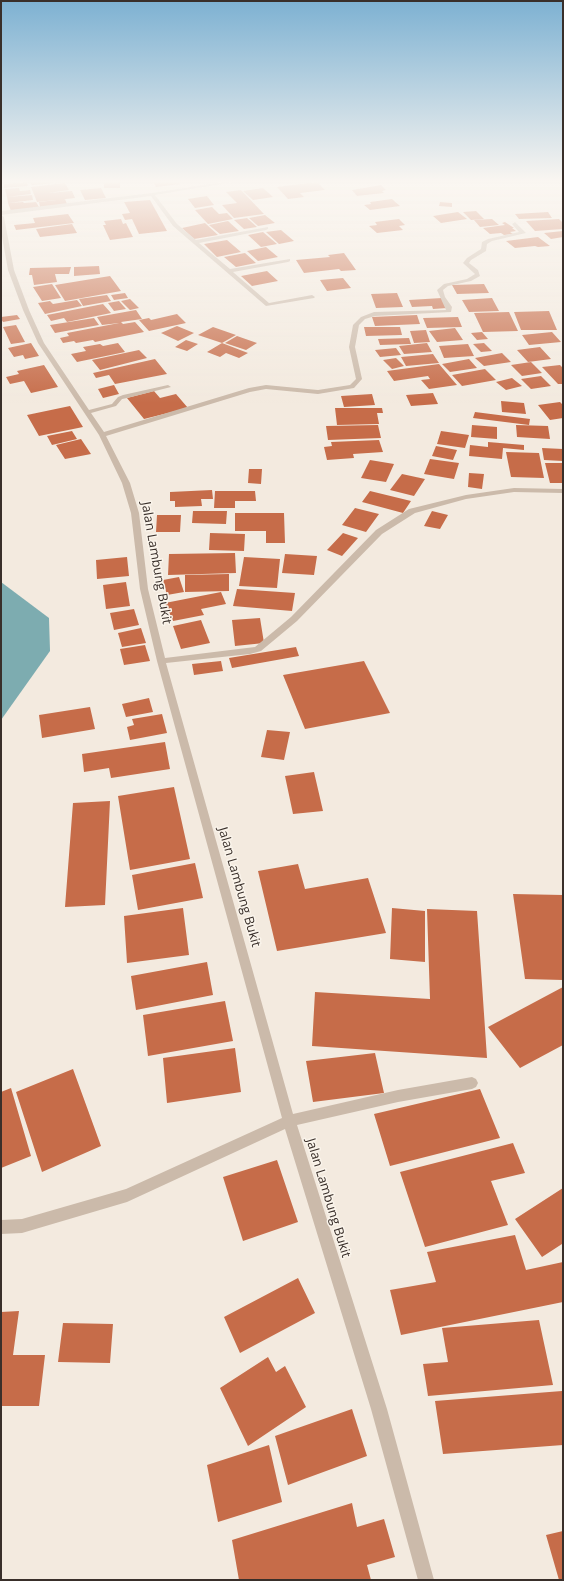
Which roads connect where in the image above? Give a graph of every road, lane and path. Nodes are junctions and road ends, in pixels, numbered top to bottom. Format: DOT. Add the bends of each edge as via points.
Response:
graph roads {
  1 [pos="8,256"];
  2 [pos="211,256"];
  3 [pos="474,256"];
  4 [pos="288,260"];
  5 [pos="229,271"];
  6 [pos="312,297"];
  7 [pos="168,387"];
  8 [pos="88,412"];
  9 [pos="102,435"];
  10 [pos="563,491"];
  11 [pos="161,661"];
  12 [pos="472,1083"];
  13 [pos="289,1121"];
  14 [pos="1,1227"];
  15 [pos="426,1580"];
  1 -- 8 [label="street, Jalan Lambung Bukit" via="11,270 41,343"];
  2 -- 5 [label="street"];
  3 -- 9 [label="street" via="466,263 478,275 446,285 440,290 449,310 374,314 363,318 356,325 352,347 359,379 352,386 318,392 266,387 250,390"];
  4 -- 5 [label="street"];
  5 -- 6 [label="street" via="268,305"];
  7 -- 8 [label="street" via="125,396 114,405"];
  8 -- 9 [label="street, Jalan Lambung Bukit"];
  9 -- 11 [label="street, Jalan Lambung Bukit" via="126,483 135,513 144,589"];
  10 -- 11 [label="street" via="514,490 466,497 412,511 379,532 294,618 258,649"];
  11 -- 13 [label="street, Jalan Lambung Bukit"];
  12 -- 13 [label="street" via="398,1096"];
  13 -- 14 [label="street" via="127,1195 22,1226"];
  13 -- 15 [label="street, Jalan Lambung Bukit" via="379,1409"];
}
